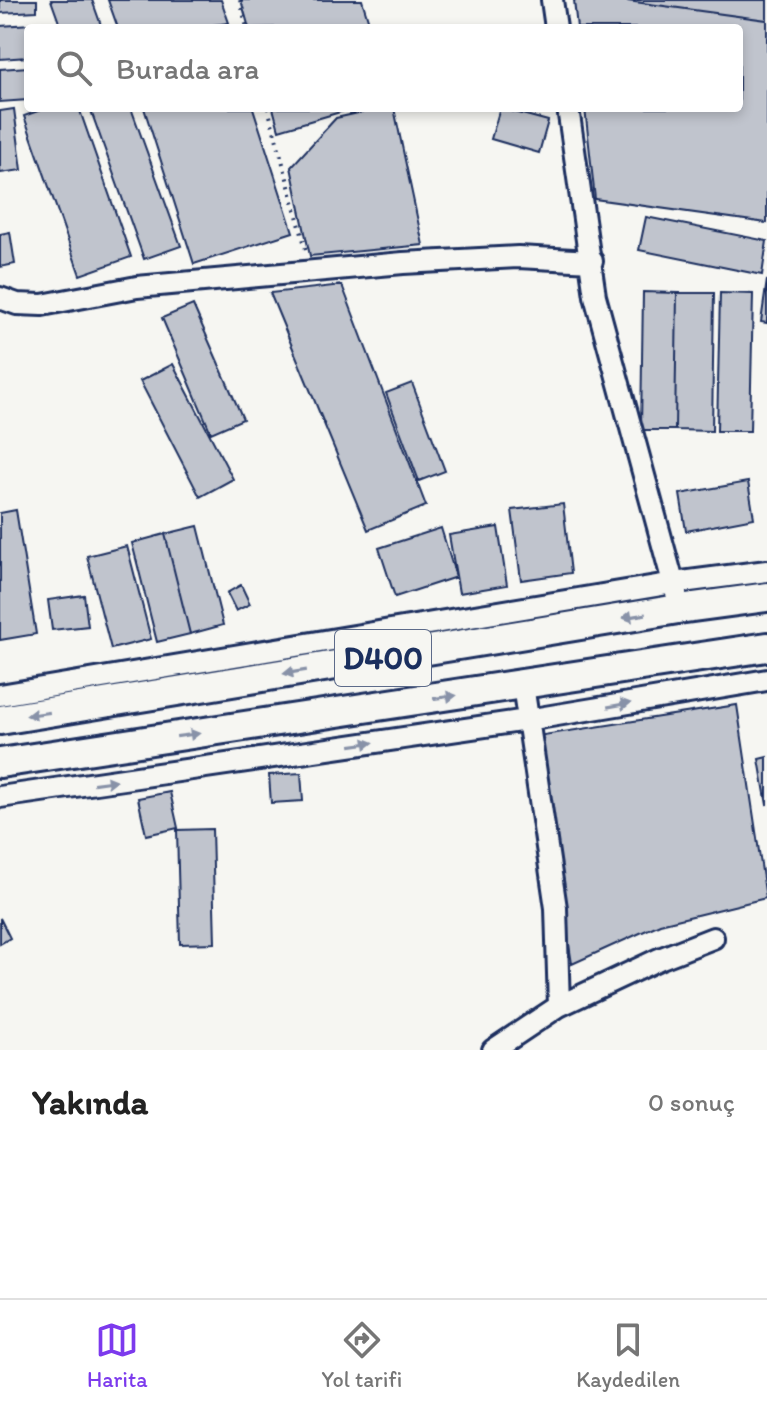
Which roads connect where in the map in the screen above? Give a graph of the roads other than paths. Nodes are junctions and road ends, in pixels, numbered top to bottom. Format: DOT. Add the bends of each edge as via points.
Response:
graph roads {
  1 [pos="552,0"];
  2 [pos="555,24"];
  3 [pos="569,112"];
  4 [pos="592,261"];
  5 [pos="0,298"];
  6 [pos="767,571"];
  7 [pos="676,596"];
  8 [pos="767,597"];
  9 [pos="761,648"];
  10 [pos="765,682"];
  11 [pos="523,685"];
  12 [pos="0,695"];
  13 [pos="0,720"];
  14 [pos="527,720"];
  15 [pos="0,763"];
  16 [pos="0,797"];
  17 [pos="713,938"];
  18 [pos="559,1006"];
  19 [pos="493,1050"];
  1 -- 2 [label="street"];
  3 -- 4 [label="street"];
  4 -- 5 [label="street" via="518,257 312,272 137,287 42,305"];
  4 -- 7 [label="street" via="605,338"];
  6 -- 7 [label="street"];
  7 -- 8 [label="highway, D400"];
  7 -- 12 [label="street"];
  7 -- 13 [label="highway, D400, one-way"];
  9 -- 10 [label="street"];
  9 -- 11 [label="highway, D400"];
  14 -- 10 [label="street, one-way"];
  11 -- 14 [label="street"];
  15 -- 11 [label="highway, D400, one-way"];
  16 -- 14 [label="street, one-way"];
  14 -- 18 [label="street" via="556,908"];
  17 -- 18 [label="street"];
  18 -- 19 [label="street"];
}
